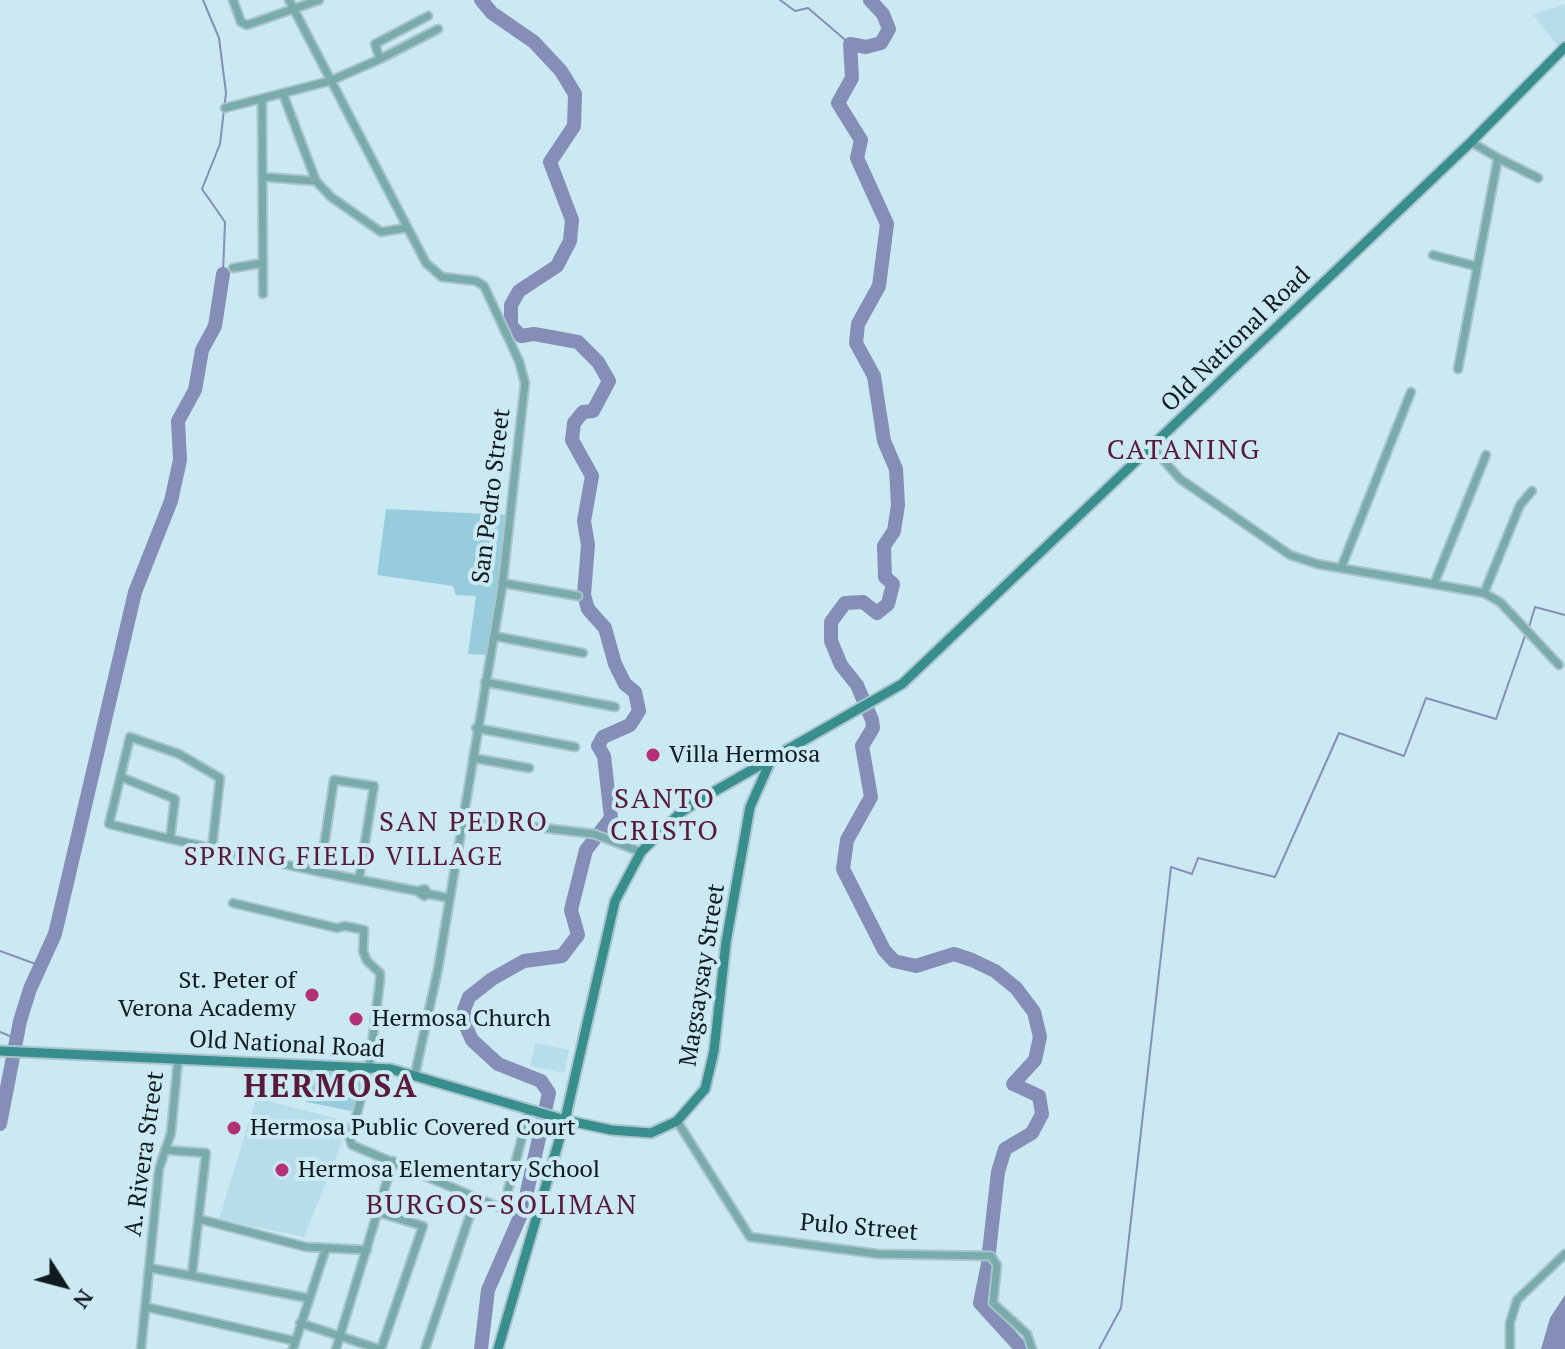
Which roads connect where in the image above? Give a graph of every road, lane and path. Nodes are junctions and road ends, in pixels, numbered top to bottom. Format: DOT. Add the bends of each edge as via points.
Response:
graph roads {
  1 [pos="233,0"];
  2 [pos="289,0"];
  3 [pos="319,0"];
  4 [pos="293,11"];
  5 [pos="428,16"];
  6 [pos="438,29"];
  7 [pos="1565,47"];
  8 [pos="380,59"];
  9 [pos="330,81"];
  10 [pos="283,94"];
  11 [pos="262,100"];
  12 [pos="225,108"];
  13 [pos="1471,142"];
  14 [pos="1498,158"];
  15 [pos="264,177"];
  16 [pos="1538,178"];
  17 [pos="316,181"];
  18 [pos="405,228"];
  19 [pos="1433,255"];
  20 [pos="263,263"];
  21 [pos="1475,266"];
  22 [pos="233,268"];
  23 [pos="263,294"];
  24 [pos="1458,369"];
  25 [pos="1411,392"];
  26 [pos="1152,447"];
  27 [pos="1486,455"];
  28 [pos="1532,491"];
  29 [pos="1341,568"];
  30 [pos="502,583"];
  31 [pos="1434,584"];
  32 [pos="1484,593"];
  33 [pos="578,596"];
  34 [pos="494,636"];
  35 [pos="583,653"];
  36 [pos="1559,665"];
  37 [pos="485,682"];
  38 [pos="615,707"];
  39 [pos="476,728"];
  40 [pos="575,747"];
  41 [pos="473,758"];
  42 [pos="770,762"];
  43 [pos="529,768"];
  44 [pos="121,777"];
  45 [pos="461,818"];
  46 [pos="170,839"];
  47 [pos="212,848"];
  48 [pos="641,852"];
  49 [pos="320,872"];
  50 [pos="359,879"];
  51 [pos="449,898"];
  52 [pos="233,903"];
  53 [pos="4,1051"];
  54 [pos="178,1060"];
  55 [pos="369,1068"];
  56 [pos="415,1074"];
  57 [pos="540,1114"];
  58 [pos="565,1120"];
  59 [pos="677,1121"];
  60 [pos="165,1150"];
  61 [pos="393,1161"];
  62 [pos="475,1200"];
  63 [pos="377,1212"];
  64 [pos="199,1219"];
  65 [pos="326,1248"];
  66 [pos="367,1250"];
  67 [pos="1565,1254"];
  68 [pos="150,1268"];
  69 [pos="192,1274"];
  70 [pos="308,1298"];
  71 [pos="146,1307"];
  72 [pos="300,1323"];
  73 [pos="340,1337"];
  74 [pos="294,1345"];
  75 [pos="141,1349"];
  76 [pos="336,1349"];
  77 [pos="380,1349"];
  78 [pos="425,1349"];
  79 [pos="498,1349"];
  80 [pos="1032,1349"];
  81 [pos="1510,1349"];
  1 -- 4 [label="street" via="247,25"];
  2 -- 4 [label="street, San Pedro Street"];
  3 -- 4 [label="street"];
  4 -- 9 [label="street, San Pedro Street"];
  5 -- 8 [label="street" via="375,44"];
  6 -- 8 [label="street"];
  7 -- 13 [label="main road, Old National Road"];
  8 -- 9 [label="street"];
  9 -- 10 [label="street"];
  9 -- 18 [label="street, San Pedro Street"];
  10 -- 11 [label="street"];
  10 -- 17 [label="street"];
  11 -- 12 [label="street"];
  11 -- 15 [label="street"];
  13 -- 14 [label="street"];
  13 -- 26 [label="main road, Old National Road"];
  14 -- 16 [label="street"];
  14 -- 21 [label="street"];
  15 -- 17 [label="street"];
  15 -- 20 [label="street"];
  17 -- 18 [label="street" via="381,232"];
  18 -- 30 [label="street, San Pedro Street" via="437,274 484,286 523,371 525,405"];
  19 -- 21 [label="street"];
  20 -- 22 [label="street"];
  20 -- 23 [label="street"];
  21 -- 24 [label="street"];
  25 -- 29 [label="street"];
  26 -- 29 [label="street" via="1180,479 1276,547"];
  26 -- 42 [label="main road, Old National Road" via="918,669"];
  27 -- 31 [label="street"];
  28 -- 32 [label="street" via="1520,505"];
  29 -- 31 [label="street"];
  30 -- 33 [label="street"];
  30 -- 34 [label="street, San Pedro Street"];
  31 -- 32 [label="street"];
  32 -- 36 [label="street" via="1500,602"];
  34 -- 35 [label="street"];
  34 -- 37 [label="street, San Pedro Street"];
  37 -- 38 [label="street"];
  37 -- 39 [label="street, San Pedro Street"];
  39 -- 40 [label="street"];
  39 -- 41 [label="street, San Pedro Street"];
  41 -- 43 [label="street"];
  41 -- 45 [label="street, San Pedro Street"];
  42 -- 48 [label="main road, Old National Road" via="680,813"];
  42 -- 59 [label="main road, Magsaysay Street" via="750,807 705,1089"];
  44 -- 46 [label="street" via="175,799"];
  44 -- 46 [label="street" via="109,824"];
  44 -- 47 [label="street" via="130,737 179,754 220,778"];
  45 -- 48 [label="street" via="605,836"];
  45 -- 51 [label="street, San Pedro Street"];
  46 -- 47 [label="street"];
  47 -- 49 [label="street"];
  48 -- 58 [label="main road, Old National Road" via="615,901"];
  49 -- 50 [label="street"];
  49 -- 50 [label="street" via="334,780 374,786"];
  50 -- 51 [label="street"];
  51 -- 56 [label="street, San Pedro Street"];
  52 -- 55 [label="street" via="364,930 363,951 380,973"];
  53 -- 54 [label="main road, Old National Road"];
  54 -- 55 [label="main road, Old National Road"];
  54 -- 60 [label="street, A. Rivera Street"];
  55 -- 56 [label="main road, Old National Road"];
  55 -- 61 [label="street" via="350,1141"];
  56 -- 57 [label="main road, Old National Road"];
  57 -- 58 [label="main road, Old National Road"];
  57 -- 62 [label="street" via="503,1209"];
  58 -- 59 [label="main road" via="651,1133"];
  58 -- 79 [label="main road, Old National Road"];
  59 -- 80 [label="street, Pulo Street" via="750,1237 878,1254 991,1256 997,1265 993,1303 1027,1334"];
  60 -- 64 [label="street" via="206,1153"];
  60 -- 68 [label="street, A. Rivera Street"];
  61 -- 62 [label="street"];
  61 -- 63 [label="street"];
  62 -- 78 [label="street"];
  63 -- 66 [label="street"];
  63 -- 77 [label="street" via="423,1226"];
  64 -- 65 [label="street"];
  64 -- 69 [label="street"];
  65 -- 66 [label="street"];
  65 -- 70 [label="street"];
  66 -- 73 [label="street"];
  67 -- 81 [label="street" via="1517,1300"];
  68 -- 69 [label="street"];
  68 -- 71 [label="street, A. Rivera Street"];
  69 -- 70 [label="street"];
  70 -- 72 [label="street"];
  71 -- 74 [label="street"];
  71 -- 75 [label="street, A. Rivera Street"];
  72 -- 73 [label="street"];
  72 -- 74 [label="street"];
  73 -- 76 [label="street"];
  73 -- 77 [label="street"];
}
